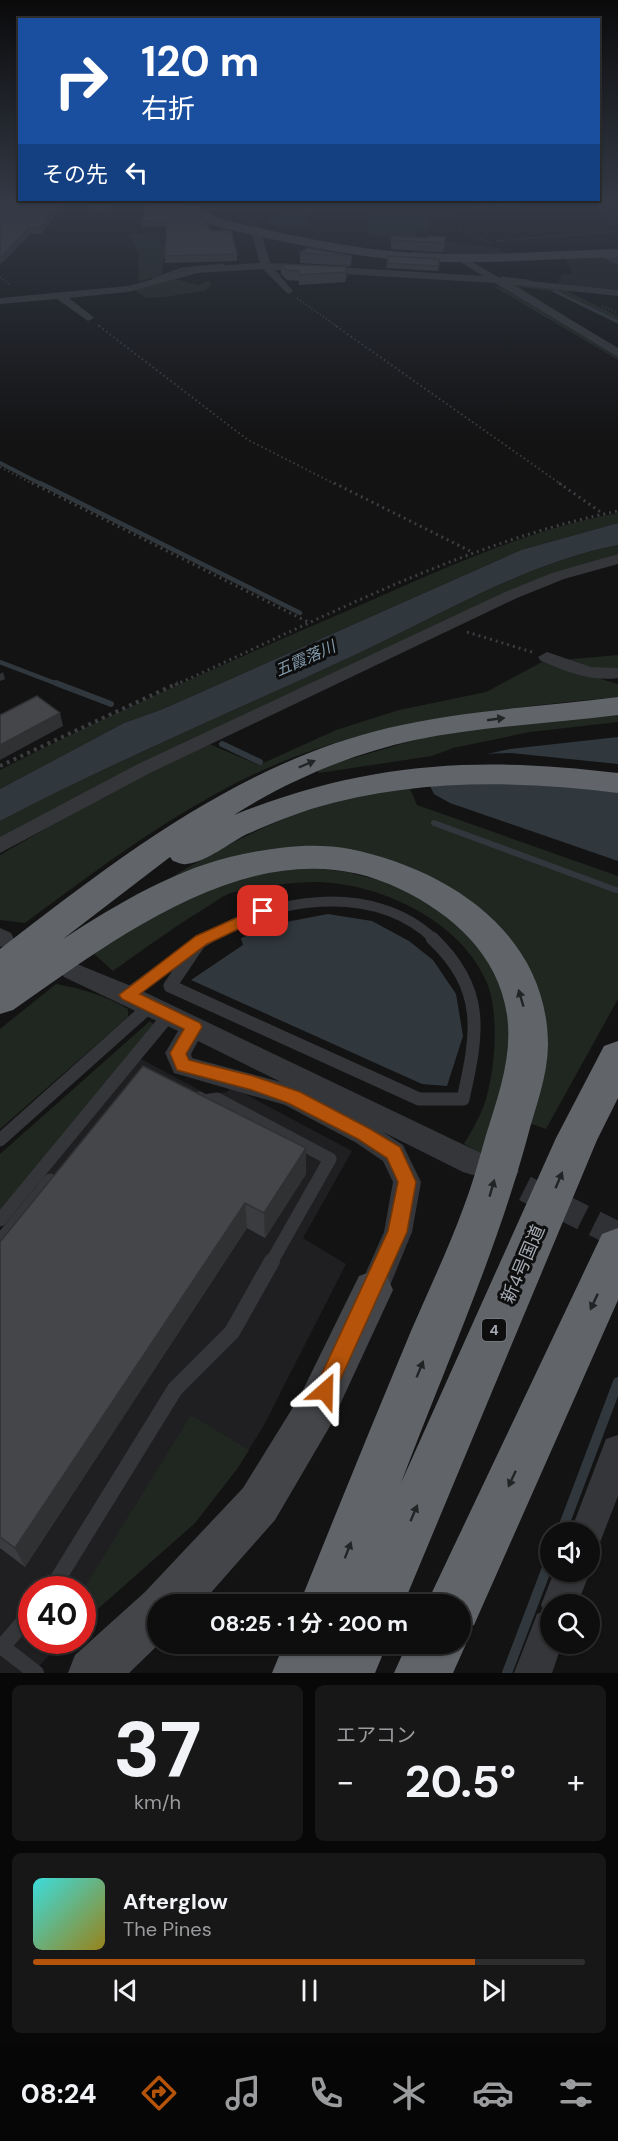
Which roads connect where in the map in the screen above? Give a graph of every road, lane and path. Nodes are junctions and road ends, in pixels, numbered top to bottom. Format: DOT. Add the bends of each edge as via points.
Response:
graph roads {
  1 [pos="164,280"];
  2 [pos="278,280"];
  3 [pos="494,280"];
  4 [pos="502,280"];
  5 [pos="288,291"];
  6 [pos="618,293"];
  7 [pos="61,297"];
  8 [pos="0,301"];
  9 [pos="88,318"];
  10 [pos="618,353"];
  11 [pos="0,467"];
  12 [pos="618,511"];
  13 [pos="603,514"];
  14 [pos="472,552"];
  15 [pos="618,559"];
  16 [pos="311,624"];
  17 [pos="448,627"];
  18 [pos="547,657"];
  19 [pos="618,673"];
  20 [pos="618,706"];
  21 [pos="0,766"];
  22 [pos="618,771"];
  23 [pos="380,775"];
  24 [pos="618,783"];
  25 [pos="0,846"];
  26 [pos="148,857"];
  27 [pos="201,940"];
  28 [pos="1,948"];
  29 [pos="72,972"];
  30 [pos="127,995"];
  31 [pos="0,999"];
  32 [pos="160,1010"];
  33 [pos="194,1027"];
  34 [pos="618,1057"];
  35 [pos="130,1084"];
  36 [pos="185,1092"];
  37 [pos="0,1140"];
  38 [pos="473,1162"];
  39 [pos="0,1220"];
  40 [pos="0,1241"];
  41 [pos="618,1249"];
  42 [pos="373,1290"];
  43 [pos="618,1451"];
  44 [pos="591,1522"];
  45 [pos="60,1576"];
  46 [pos="176,1594"];
  47 [pos="331,1594"];
  48 [pos="380,1594"];
  49 [pos="459,1594"];
  50 [pos="147,1621"];
  51 [pos="18,1627"];
  52 [pos="1,1646"];
  53 [pos="309,1654"];
  54 [pos="354,1654"];
  55 [pos="432,1654"];
  56 [pos="540,1654"];
  57 [pos="36,1673"];
  58 [pos="93,1673"];
  59 [pos="302,1673"];
  60 [pos="345,1673"];
  61 [pos="423,1673"];
  62 [pos="533,1673"];
  1 -- 7 [label="street"];
  2 -- 5 [label="street"];
  3 -- 10 [label="street"];
  4 -- 6 [label="street"];
  5 -- 13 [label="path"];
  7 -- 8 [label="street"];
  7 -- 9 [label="street"];
  9 -- 14 [label="path" via="248,440"];
  11 -- 16 [label="path"];
  12 -- 13 [label="path"];
  13 -- 14 [label="path"];
  14 -- 16 [label="path"];
  15 -- 17 [label="street" via="534,585"];
  16 -- 21 [label="path" via="76,728"];
  17 -- 18 [label="path"];
  17 -- 25 [label="street" via="143,769"];
  18 -- 19 [label="street" via="587,672"];
  26 -- 20 [label="highway, one-way" via="207,815 269,780 349,748 430,728"];
  22 -- 23 [label="highway" via="503,760 417,764"];
  23 -- 24 [label="highway" via="500,772"];
  23 -- 26 [label="highway" via="289,792"];
  23 -- 31 [label="highway" via="267,812 210,839 130,890"];
  26 -- 28 [label="highway"];
  27 -- 27 [label="lane" via="263,911 301,902 334,901 370,906 437,939 466,980 475,1020 474,1047 463,1099 419,1099 170,986"];
  27 -- 30 [label="lane"];
  29 -- 30 [label="street"];
  30 -- 32 [label="street"];
  47 -- 31 [label="highway, one-way" via="487,1204 516,1103 528,1045 523,1002 505,954 481,926 420,883 381,867 331,857 285,859 231,867 184,884 129,913"];
  32 -- 33 [label="street"];
  32 -- 37 [label="lane"];
  32 -- 39 [label="lane"];
  33 -- 38 [label="street"];
  33 -- 42 [label="street" via="178,1053 183,1065 294,1098 393,1153 407,1182 398,1232"];
  48 -- 34 [label="highway, 新4号国道 / 4, one-way" via="577,1138"];
  35 -- 40 [label="lane"];
  36 -- 45 [label="lane" via="204,1101 217,1100 330,1159 232,1332 175,1389"];
  41 -- 49 [label="highway, one-way"];
  42 -- 46 [label="street" via="315,1411 259,1504"];
  43 -- 44 [label="street"];
  50 -- 58 [label="street"];
  51 -- 52 [label="lane"];
  52 -- 57 [label="lane"];
  53 -- 59 [label="highway"];
  54 -- 60 [label="highway"];
  55 -- 61 [label="highway"];
  56 -- 62 [label="street"];
}
